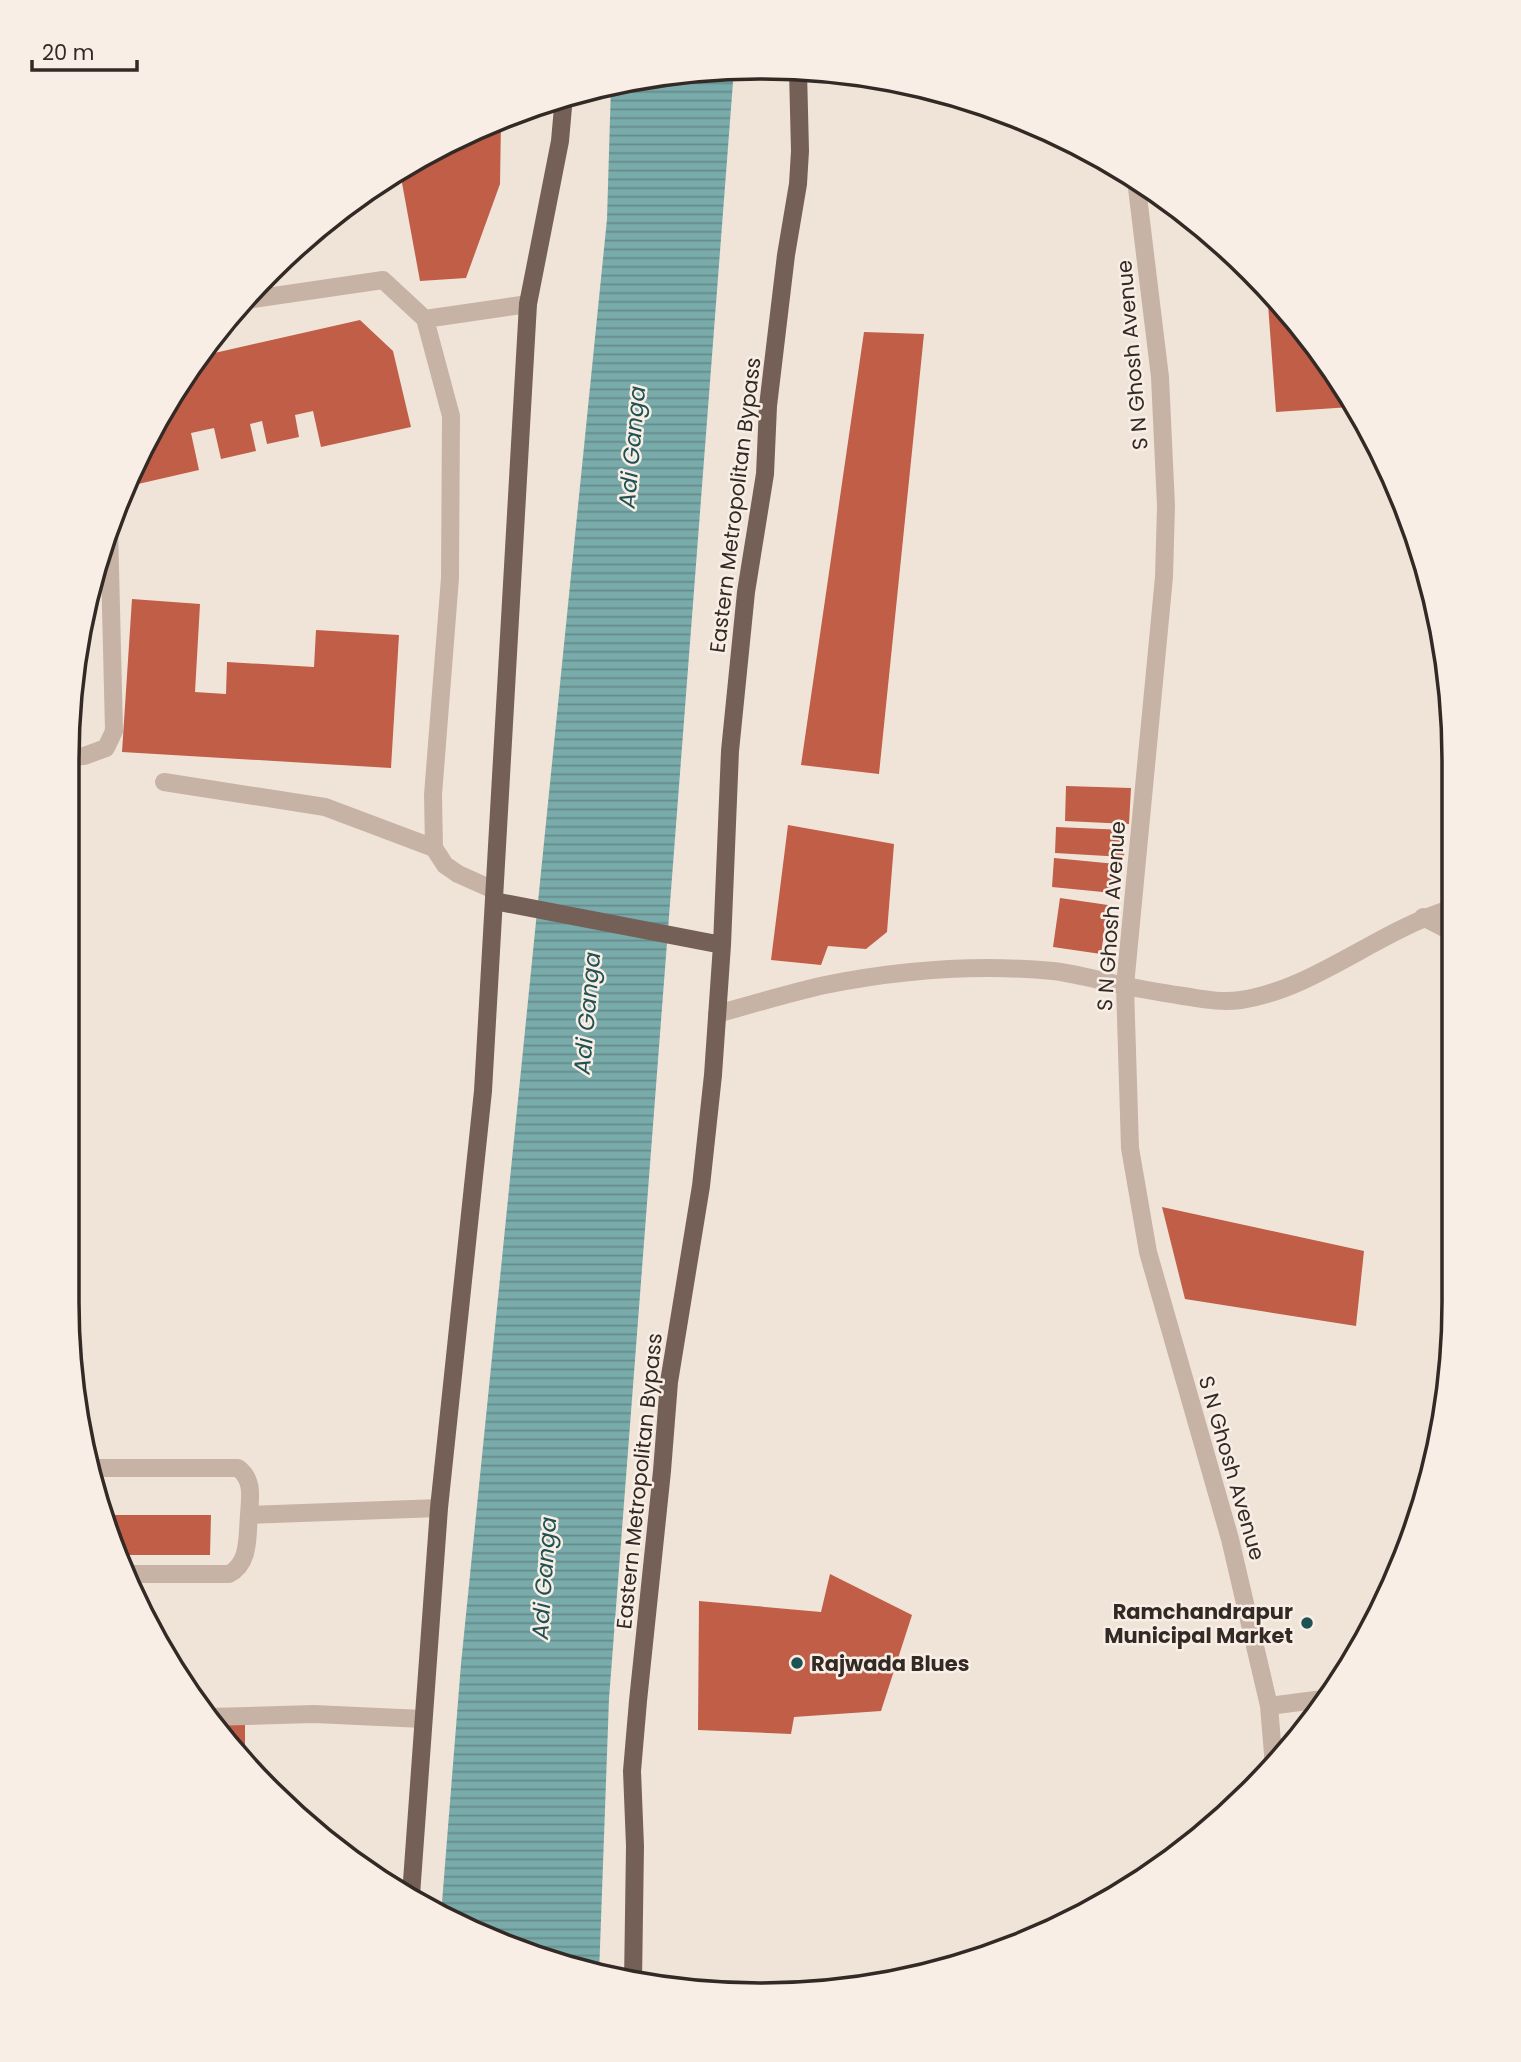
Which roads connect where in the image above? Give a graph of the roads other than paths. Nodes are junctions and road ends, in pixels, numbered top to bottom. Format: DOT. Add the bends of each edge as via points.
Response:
graph roads {
  1 [pos="798,80"];
  2 [pos="563,108"];
  3 [pos="1138,193"];
  4 [pos="260,298"];
  5 [pos="528,304"];
  6 [pos="425,319"];
  7 [pos="109,561"];
  8 [pos="79,756"];
  9 [pos="164,782"];
  10 [pos="434,848"];
  11 [pos="494,895"];
  12 [pos="1442,911"];
  13 [pos="1423,917"];
  14 [pos="1442,927"];
  15 [pos="722,945"];
  16 [pos="1125,986"];
  17 [pos="717,1014"];
  18 [pos="100,1468"];
  19 [pos="439,1508"];
  20 [pos="249,1515"];
  21 [pos="136,1574"];
  22 [pos="1313,1700"];
  23 [pos="1269,1706"];
  24 [pos="220,1717"];
  25 [pos="423,1719"];
  26 [pos="1273,1751"];
  27 [pos="412,1887"];
  28 [pos="633,1971"];
  1 -- 15 [label="main road, Eastern Metropolitan Bypass" via="797,184 730,751"];
  2 -- 5 [label="main road"];
  3 -- 16 [label="street, S N Ghosh Avenue" via="1160,377 1166,506 1164,577"];
  4 -- 6 [label="street" via="383,280"];
  5 -- 6 [label="street"];
  5 -- 11 [label="main road"];
  6 -- 10 [label="street" via="451,416 450,578 433,795"];
  7 -- 8 [label="street" via="114,731 106,748"];
  9 -- 10 [label="street" via="326,807"];
  10 -- 11 [label="street" via="445,865"];
  11 -- 15 [label="main road"];
  11 -- 19 [label="main road" via="483,1091"];
  12 -- 13 [label="street"];
  13 -- 14 [label="street"];
  13 -- 16 [label="street" via="1286,988 1242,1000 1220,1002"];
  15 -- 17 [label="main road, Eastern Metropolitan Bypass"];
  16 -- 17 [label="street" via="1035,969 930,970 822,986"];
  16 -- 23 [label="street, S N Ghosh Avenue" via="1130,1147 1138,1203 1230,1539"];
  17 -- 28 [label="main road, Eastern Metropolitan Bypass" via="701,1186 669,1382 637,1712 632,1771"];
  18 -- 20 [label="street" via="238,1468 250,1482"];
  19 -- 20 [label="street"];
  19 -- 25 [label="main road"];
  20 -- 21 [label="street" via="244,1560 229,1574"];
  22 -- 23 [label="street"];
  23 -- 26 [label="street, S N Ghosh Avenue"];
  24 -- 25 [label="street" via="314,1714"];
  25 -- 27 [label="main road"];
}
